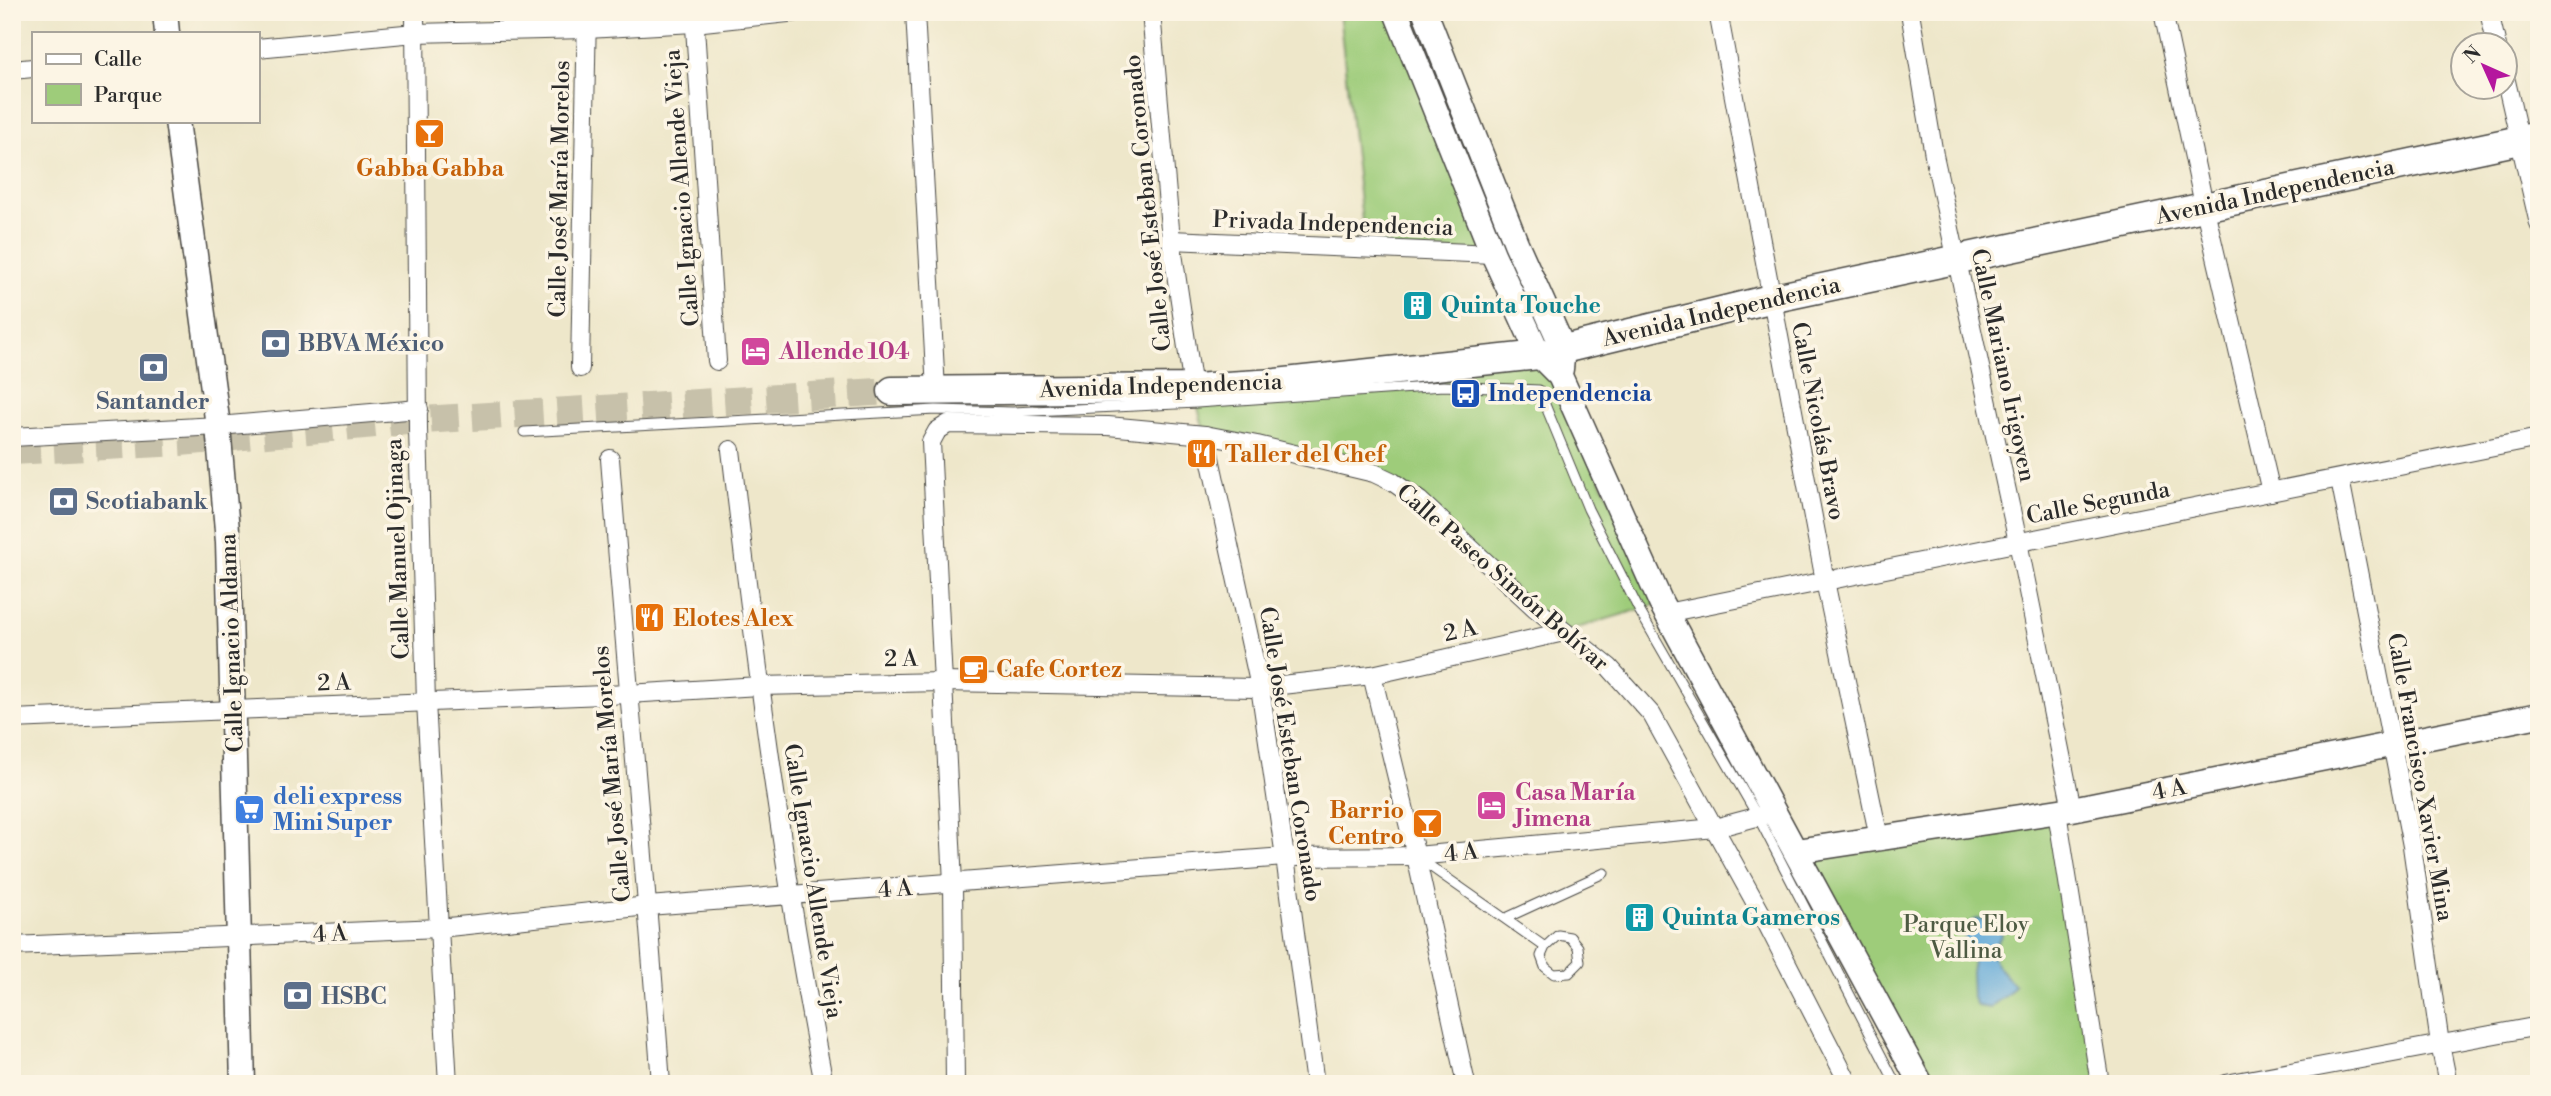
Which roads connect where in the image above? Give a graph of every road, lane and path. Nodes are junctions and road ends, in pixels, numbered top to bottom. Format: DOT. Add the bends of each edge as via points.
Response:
graph roads {
  1 [pos="165,12"];
  2 [pos="415,12"];
  3 [pos="797,12"];
  4 [pos="915,12"];
  5 [pos="1151,12"];
  6 [pos="1396,12"];
  7 [pos="1425,12"];
  8 [pos="1718,12"];
  9 [pos="1910,12"];
  10 [pos="2163,12"];
  11 [pos="2489,12"];
  12 [pos="694,18"];
  13 [pos="587,21"];
  14 [pos="167,32"];
  15 [pos="2494,32"];
  16 [pos="415,33"];
  17 [pos="259,48"];
  18 [pos="32,68"];
  19 [pos="12,70"];
  20 [pos="2514,102"];
  21 [pos="177,122"];
  22 [pos="2529,138"];
  23 [pos="2204,205"];
  24 [pos="2539,224"];
  25 [pos="1171,240"];
  26 [pos="1493,254"];
  27 [pos="1956,259"];
  28 [pos="1770,299"];
  29 [pos="1551,351"];
  30 [pos="717,361"];
  31 [pos="580,368"];
  32 [pos="1193,388"];
  33 [pos="936,390"];
  34 [pos="892,391"];
  35 [pos="419,408"];
  36 [pos="218,426"];
  37 [pos="524,432"];
  38 [pos="1205,435"];
  39 [pos="12,437"];
  40 [pos="2539,439"];
  41 [pos="731,450"];
  42 [pos="610,459"];
  43 [pos="2340,479"];
  44 [pos="2271,492"];
  45 [pos="2018,542"];
  46 [pos="1825,581"];
  47 [pos="1666,613"];
  48 [pos="1564,632"];
  49 [pos="1372,675"];
  50 [pos="942,682"];
  51 [pos="759,686"];
  52 [pos="1259,687"];
  53 [pos="628,694"];
  54 [pos="426,702"];
  55 [pos="234,710"];
  56 [pos="2539,715"];
  57 [pos="12,719"];
  58 [pos="2393,744"];
  59 [pos="2065,810"];
  60 [pos="1767,815"];
  61 [pos="1715,828"];
  62 [pos="1879,838"];
  63 [pos="1796,851"];
  64 [pos="1416,856"];
  65 [pos="1285,857"];
  66 [pos="1604,873"];
  67 [pos="953,883"];
  68 [pos="789,895"];
  69 [pos="648,906"];
  70 [pos="1506,918"];
  71 [pos="439,928"];
  72 [pos="239,937"];
  73 [pos="12,946"];
  74 [pos="1545,947"];
  75 [pos="2539,1026"];
  76 [pos="2440,1044"];
  77 [pos="243,1084"];
  78 [pos="448,1084"];
  79 [pos="661,1084"];
  80 [pos="824,1084"];
  81 [pos="955,1084"];
  82 [pos="1315,1084"];
  83 [pos="1466,1084"];
  84 [pos="1849,1084"];
  85 [pos="1896,1084"];
  86 [pos="1921,1084"];
  87 [pos="2100,1084"];
  88 [pos="2226,1084"];
  89 [pos="2448,1084"];
  1 -- 14 [label="main road"];
  2 -- 16 [label="street, Calle Manuel Ojinaga"];
  3 -- 12 [label="street"];
  4 -- 33 [label="street"];
  5 -- 25 [label="street, Calle José Esteban Coronado"];
  6 -- 26 [label="main road"];
  7 -- 29 [label="main road" via="1516,243"];
  8 -- 28 [label="street, Calle Nicolás Bravo"];
  9 -- 27 [label="street, Calle Mariano Irigoyen"];
  10 -- 23 [label="street"];
  11 -- 15 [label="street"];
  12 -- 13 [label="street"];
  12 -- 30 [label="street, Calle Ignacio Allende Vieja"];
  13 -- 16 [label="street"];
  13 -- 31 [label="street, Calle José María Morelos"];
  16 -- 17 [label="street"];
  16 -- 35 [label="street, Calle Manuel Ojinaga"];
  18 -- 19 [label="street"];
  20 -- 22 [label="street"];
  21 -- 36 [label="main road, Calle Ignacio Aldama"];
  22 -- 23 [label="main road, Avenida Independencia"];
  22 -- 24 [label="street"];
  23 -- 27 [label="main road, Avenida Independencia"];
  23 -- 44 [label="street"];
  25 -- 26 [label="street, Privada Independencia"];
  25 -- 32 [label="street, Calle José Esteban Coronado"];
  26 -- 29 [label="main road"];
  27 -- 28 [label="main road, Avenida Independencia"];
  27 -- 45 [label="street, Calle Mariano Irigoyen"];
  28 -- 29 [label="main road, Avenida Independencia"];
  28 -- 46 [label="street, Calle Nicolás Bravo"];
  29 -- 32 [label="main road, Avenida Independencia" via="1331,378"];
  29 -- 47 [label="main road"];
  32 -- 33 [label="main road, Avenida Independencia"];
  33 -- 34 [label="main road, Avenida Independencia"];
  35 -- 36 [label="street"];
  35 -- 54 [label="street, Calle Manuel Ojinaga"];
  36 -- 39 [label="street"];
  36 -- 55 [label="main road, Calle Ignacio Aldama"];
  37 -- 60 [label="lane" via="936,410 1013,412 1197,403 1443,386 1539,390 1588,509 1639,610"];
  38 -- 48 [label="street, Calle Paseo Simón Bolívar" via="1374,473 1393,482 1420,501"];
  38 -- 50 [label="street, Calle Paseo Simón Bolívar" via="1108,426 948,424 937,431 931,442"];
  38 -- 52 [label="street, Calle José Esteban Coronado"];
  40 -- 43 [label="street, Calle Segunda"];
  41 -- 51 [label="street, Calle Ignacio Allende Vieja"];
  42 -- 53 [label="street, Calle José María Morelos"];
  43 -- 44 [label="street, Calle Segunda"];
  43 -- 58 [label="street, Calle Francisco Xavier Mina"];
  44 -- 45 [label="street, Calle Segunda"];
  45 -- 46 [label="street, Calle Segunda"];
  45 -- 59 [label="street, Calle Mariano Irigoyen"];
  46 -- 47 [label="street, Calle Segunda"];
  46 -- 62 [label="street, Calle Nicolás Bravo"];
  47 -- 60 [label="main road"];
  48 -- 49 [label="street, 2 A"];
  48 -- 61 [label="street, Calle Paseo Simón Bolívar" via="1609,667 1652,715"];
  49 -- 52 [label="street, 2 A"];
  49 -- 64 [label="street"];
  50 -- 51 [label="street, 2 A"];
  50 -- 52 [label="street, 2 A"];
  50 -- 67 [label="street"];
  51 -- 53 [label="street, 2 A"];
  51 -- 68 [label="street, Calle Ignacio Allende Vieja"];
  52 -- 65 [label="street, Calle José Esteban Coronado"];
  53 -- 54 [label="street, 2 A"];
  53 -- 69 [label="street, Calle José María Morelos"];
  54 -- 55 [label="street, 2 A"];
  54 -- 71 [label="street, Calle Manuel Ojinaga"];
  55 -- 57 [label="street, 2 A" via="67,721"];
  55 -- 72 [label="main road, Calle Ignacio Aldama" via="227,737"];
  56 -- 58 [label="main road, 4 A"];
  58 -- 59 [label="main road, 4 A"];
  58 -- 76 [label="street, Calle Francisco Xavier Mina"];
  59 -- 62 [label="main road, 4 A"];
  59 -- 87 [label="street, Calle Mariano Irigoyen"];
  60 -- 61 [label="street, 4 A"];
  60 -- 63 [label="main road"];
  60 -- 85 [label="lane"];
  61 -- 64 [label="street, 4 A"];
  61 -- 84 [label="street, Calle Paseo Simón Bolívar"];
  62 -- 63 [label="main road, 4 A"];
  63 -- 86 [label="main road"];
  64 -- 65 [label="street, 4 A"];
  64 -- 70 [label="lane"];
  64 -- 83 [label="street"];
  65 -- 67 [label="street, 4 A"];
  65 -- 82 [label="street, Calle José Esteban Coronado"];
  66 -- 70 [label="lane"];
  67 -- 68 [label="street, 4 A"];
  67 -- 81 [label="street"];
  68 -- 69 [label="street, 4 A"];
  68 -- 80 [label="street, Calle Ignacio Allende Vieja"];
  69 -- 71 [label="street, 4 A"];
  69 -- 79 [label="street, Calle José María Morelos"];
  70 -- 74 [label="lane"];
  71 -- 72 [label="street, 4 A"];
  71 -- 78 [label="street, Calle Manuel Ojinaga"];
  72 -- 73 [label="street, 4 A"];
  72 -- 77 [label="main road, Calle Ignacio Aldama"];
  74 -- 74 [label="lane" via="1541,956 1554,974 1569,973 1580,962 1578,947 1570,937 1558,935"];
  75 -- 76 [label="street"];
  76 -- 88 [label="street"];
  76 -- 89 [label="street, Calle Francisco Xavier Mina"];
}
